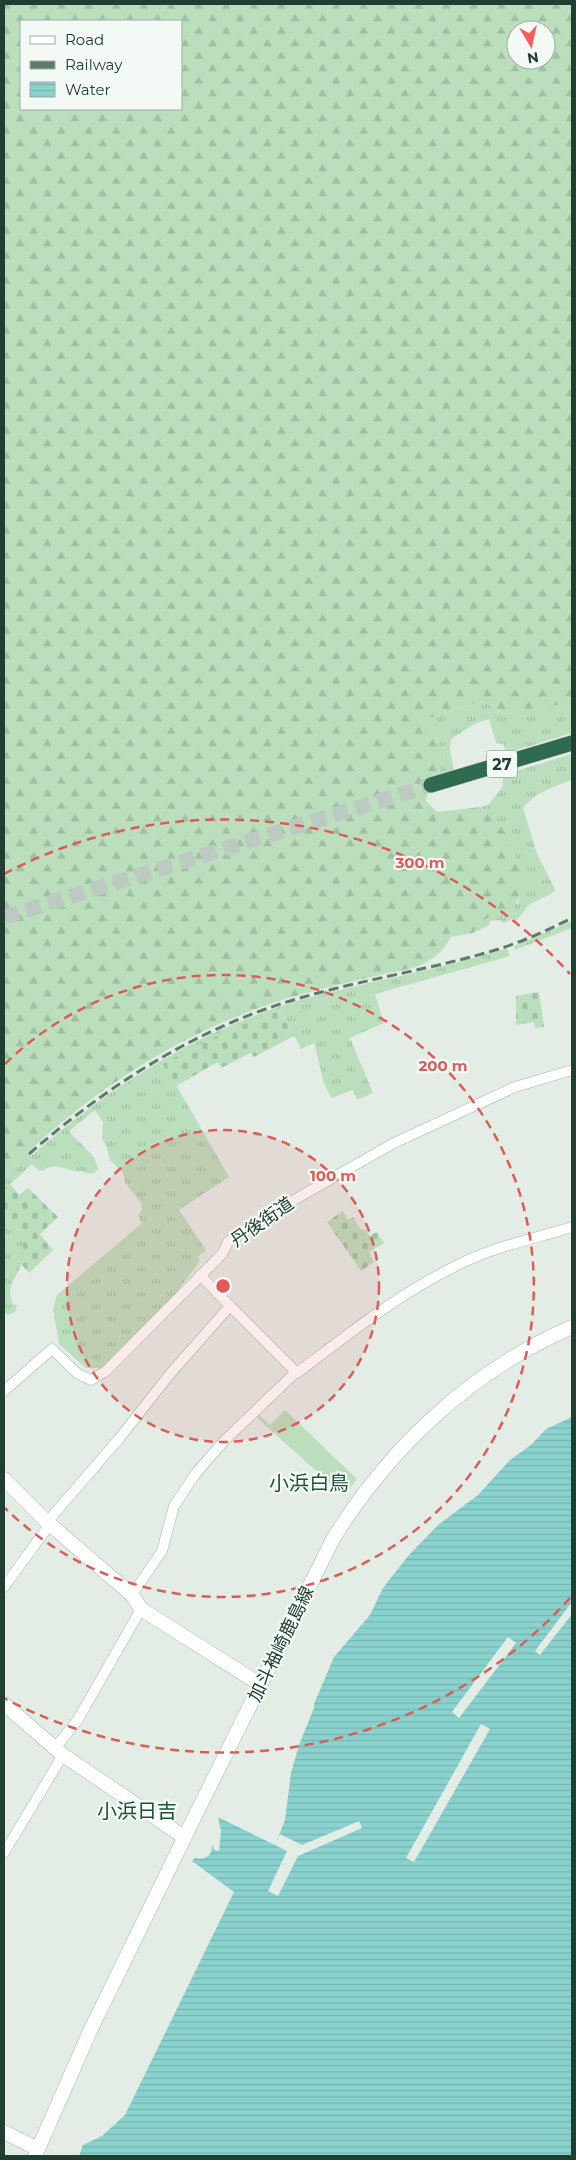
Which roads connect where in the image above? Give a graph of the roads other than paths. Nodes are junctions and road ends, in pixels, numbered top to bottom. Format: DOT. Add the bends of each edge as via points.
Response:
graph roads {
  1 [pos="572,743"];
  2 [pos="431,785"];
  3 [pos="572,1070"];
  4 [pos="572,1228"];
  5 [pos="200,1276"];
  6 [pos="230,1306"];
  7 [pos="572,1327"];
  8 [pos="297,1373"];
  9 [pos="4,1391"];
  10 [pos="4,1479"];
  11 [pos="49,1523"];
  12 [pos="4,1587"];
  13 [pos="132,1595"];
  14 [pos="141,1608"];
  15 [pos="261,1685"];
  16 [pos="4,1704"];
  17 [pos="59,1752"];
  18 [pos="184,1837"];
  19 [pos="4,1853"];
  20 [pos="4,2132"];
  21 [pos="36,2153"];
  1 -- 2 [label="highway, 27"];
  3 -- 5 [label="street, 丹後街道" via="515,1087 354,1164 228,1242 222,1254"];
  4 -- 8 [label="street" via="465,1261 420,1284 377,1312"];
  5 -- 6 [label="street"];
  5 -- 9 [label="street, 丹後街道" via="106,1371 91,1380 78,1374 52,1348"];
  6 -- 11 [label="street" via="170,1374"];
  6 -- 13 [label="street" via="296,1372 225,1440 196,1473 174,1506 162,1551"];
  7 -- 15 [label="main road, 加斗袖崎鹿島線" via="534,1345 482,1377 431,1419 382,1471 333,1539"];
  10 -- 11 [label="main road"];
  11 -- 12 [label="street"];
  11 -- 13 [label="main road"];
  13 -- 14 [label="main road"];
  14 -- 15 [label="main road"];
  14 -- 17 [label="street"];
  15 -- 18 [label="main road, 加斗袖崎鹿島線"];
  16 -- 17 [label="main road"];
  17 -- 18 [label="main road"];
  17 -- 19 [label="street"];
  18 -- 21 [label="main road, 加斗袖崎鹿島線"];
  20 -- 21 [label="main road"];
}
